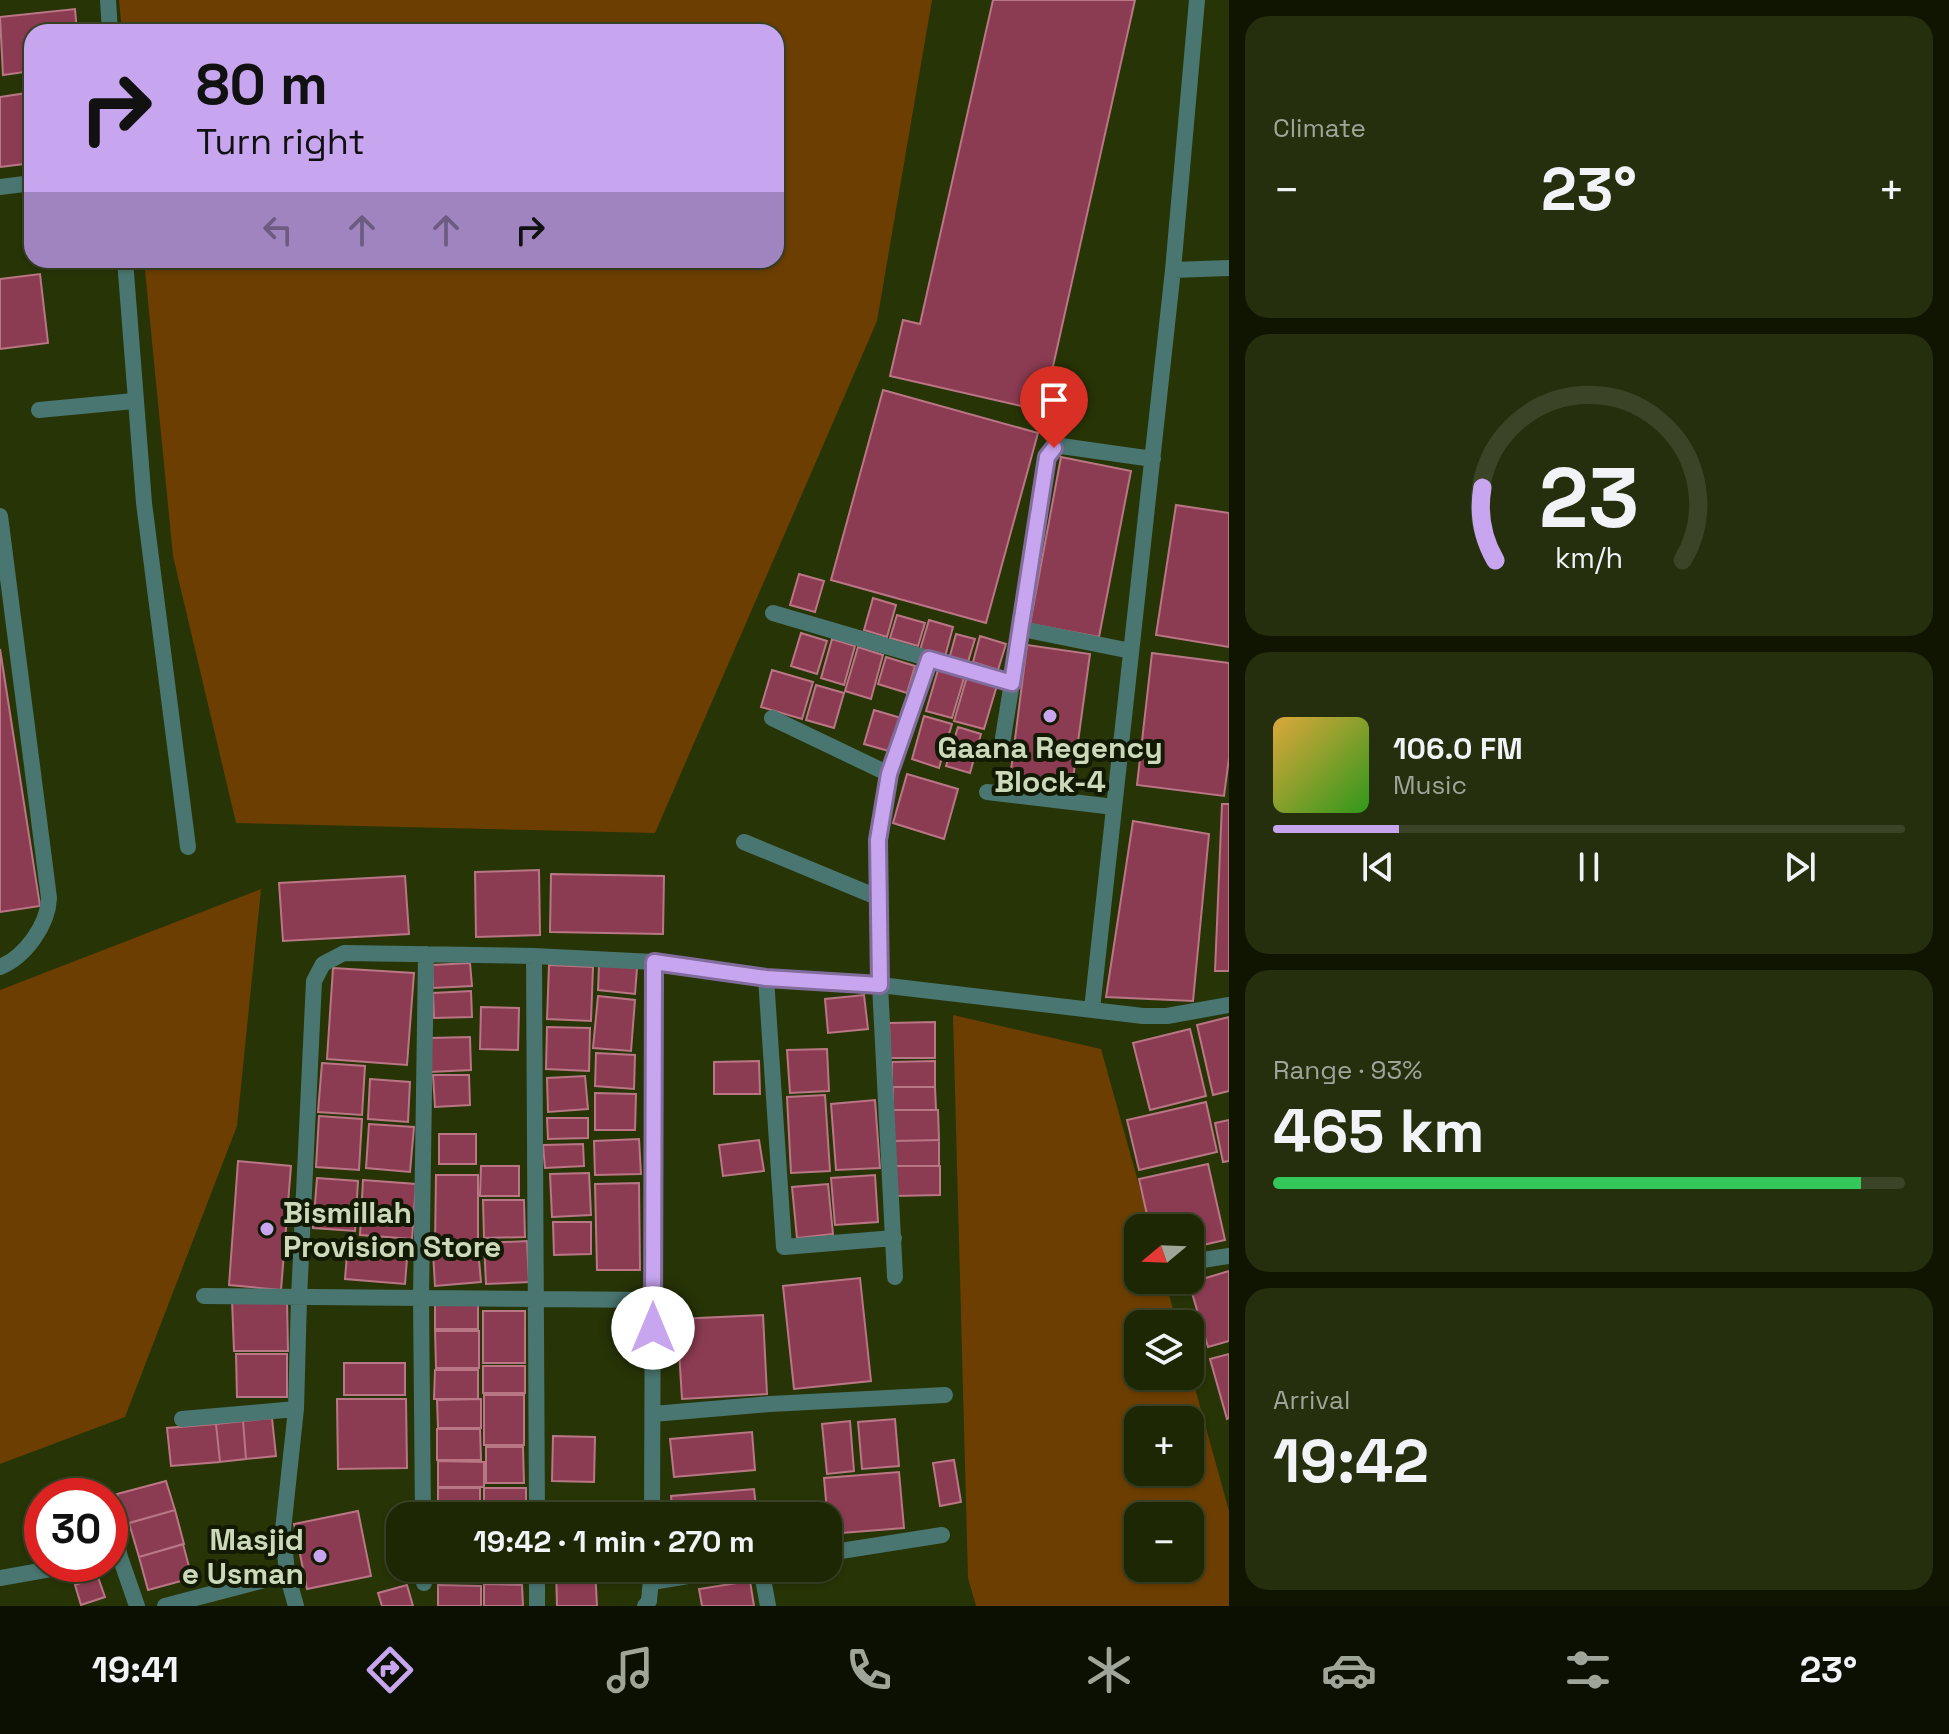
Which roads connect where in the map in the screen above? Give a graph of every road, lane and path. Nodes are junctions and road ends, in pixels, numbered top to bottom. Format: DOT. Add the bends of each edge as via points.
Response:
graph roads {
  1 [pos="108,0"];
  2 [pos="1197,0"];
  3 [pos="110,24"];
  4 [pos="24,184"];
  5 [pos="0,187"];
  6 [pos="126,268"];
  7 [pos="1229,268"];
  8 [pos="1173,270"];
  9 [pos="134,401"];
  10 [pos="39,410"];
  11 [pos="1153,459"];
  12 [pos="0,516"];
  13 [pos="773,613"];
  14 [pos="1022,629"];
  15 [pos="1131,651"];
  16 [pos="929,659"];
  17 [pos="1012,683"];
  18 [pos="772,718"];
  19 [pos="1003,738"];
  20 [pos="889,774"];
  21 [pos="987,792"];
  22 [pos="1114,807"];
  23 [pos="744,842"];
  24 [pos="188,847"];
  25 [pos="877,897"];
  26 [pos="426,954"];
  27 [pos="534,956"];
  28 [pos="654,962"];
  29 [pos="0,967"];
  30 [pos="766,978"];
  31 [pos="880,985"];
  32 [pos="1229,1005"];
  33 [pos="1092,1009"];
  34 [pos="894,1238"];
  35 [pos="1229,1256"];
  36 [pos="1204,1260"];
  37 [pos="895,1277"];
  38 [pos="204,1296"];
  39 [pos="299,1298"];
  40 [pos="421,1298"];
  41 [pos="536,1299"];
  42 [pos="653,1300"];
  43 [pos="945,1395"];
  44 [pos="296,1409"];
  45 [pos="653,1414"];
  46 [pos="182,1419"];
  47 [pos="423,1502"];
  48 [pos="537,1502"];
  49 [pos="652,1502"];
  50 [pos="942,1535"];
  51 [pos="842,1551"];
  52 [pos="24,1574"];
  53 [pos="287,1574"];
  54 [pos="0,1578"];
  55 [pos="126,1582"];
  56 [pos="537,1582"];
  57 [pos="651,1582"];
  58 [pos="764,1582"];
  59 [pos="137,1606"];
  60 [pos="165,1606"];
  61 [pos="296,1606"];
  62 [pos="537,1606"];
  63 [pos="645,1606"];
  64 [pos="768,1606"];
  1 -- 3 [label="street"];
  2 -- 8 [label="street"];
  4 -- 5 [label="street"];
  6 -- 9 [label="street"];
  7 -- 8 [label="street"];
  8 -- 11 [label="street"];
  9 -- 10 [label="street"];
  9 -- 24 [label="street"];
  11 -- 14 [label="street" via="1061,446 1049,452"];
  11 -- 15 [label="street"];
  12 -- 29 [label="street" via="49,898 46,916 24,951"];
  13 -- 16 [label="street"];
  14 -- 15 [label="street"];
  14 -- 17 [label="street"];
  15 -- 22 [label="street"];
  16 -- 17 [label="street"];
  16 -- 20 [label="street"];
  17 -- 19 [label="street"];
  18 -- 20 [label="street"];
  20 -- 25 [label="street" via="878,840"];
  21 -- 22 [label="street"];
  22 -- 33 [label="street"];
  23 -- 25 [label="street"];
  25 -- 31 [label="street"];
  26 -- 27 [label="street"];
  26 -- 39 [label="street" via="344,953 323,964 314,981"];
  26 -- 40 [label="street"];
  27 -- 28 [label="street"];
  27 -- 41 [label="street"];
  28 -- 30 [label="street"];
  28 -- 42 [label="street"];
  30 -- 31 [label="street"];
  30 -- 34 [label="street" via="784,1247"];
  31 -- 33 [label="street"];
  31 -- 34 [label="street"];
  32 -- 33 [label="street" via="1167,1016"];
  34 -- 37 [label="street"];
  35 -- 36 [label="street"];
  38 -- 39 [label="street"];
  39 -- 40 [label="street"];
  39 -- 44 [label="street"];
  40 -- 41 [label="street"];
  40 -- 47 [label="street"];
  41 -- 42 [label="street"];
  41 -- 48 [label="street"];
  42 -- 45 [label="street"];
  43 -- 45 [label="street"];
  44 -- 46 [label="street"];
  44 -- 53 [label="street" via="283,1530"];
  45 -- 49 [label="street"];
  50 -- 51 [label="street"];
  52 -- 54 [label="street"];
  53 -- 60 [label="street"];
  53 -- 61 [label="street"];
  55 -- 59 [label="street"];
  56 -- 62 [label="street"];
  57 -- 63 [label="street"];
  58 -- 64 [label="street"];
}
